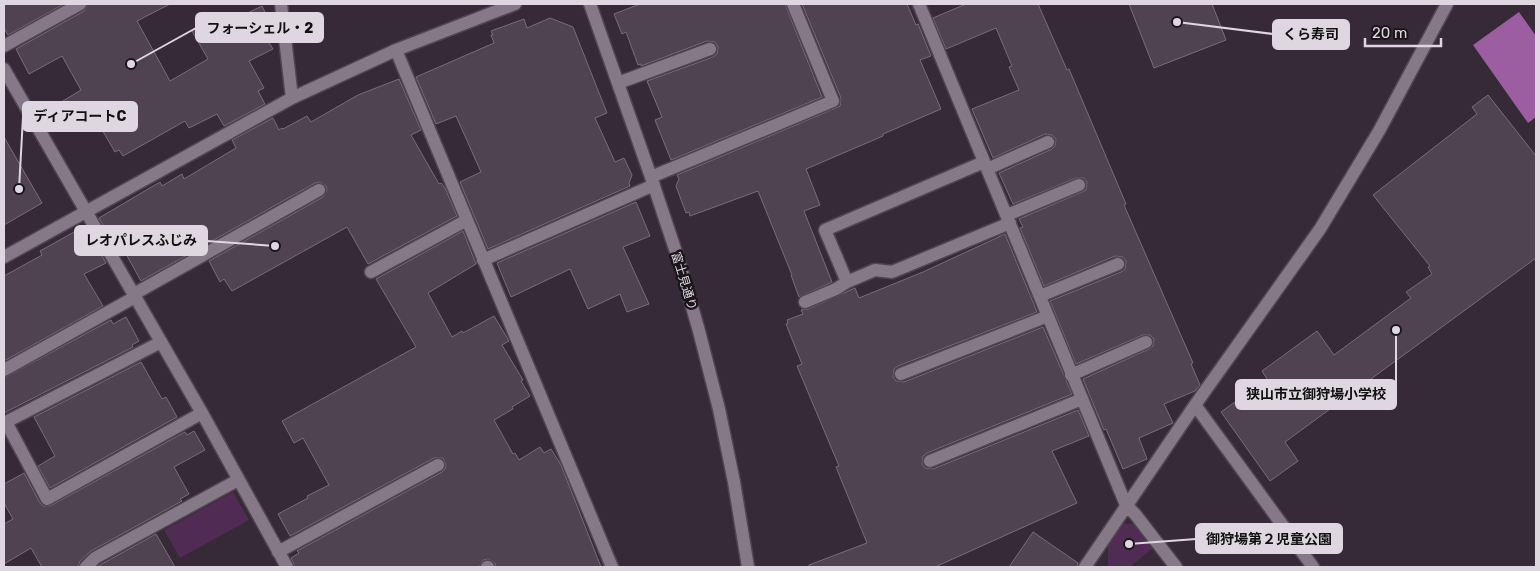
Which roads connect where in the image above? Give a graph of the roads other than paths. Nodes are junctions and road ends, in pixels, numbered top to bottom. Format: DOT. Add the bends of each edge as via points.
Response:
graph roads {
  1 [pos="80,4"];
  2 [pos="281,4"];
  3 [pos="515,4"];
  4 [pos="590,4"];
  5 [pos="793,4"];
  6 [pos="919,4"];
  7 [pos="1447,4"];
  8 [pos="4,46"];
  9 [pos="710,49"];
  10 [pos="396,50"];
  11 [pos="4,69"];
  12 [pos="618,83"];
  13 [pos="292,98"];
  14 [pos="1048,142"];
  15 [pos="985,166"];
  16 [pos="652,181"];
  17 [pos="1079,185"];
  18 [pos="319,190"];
  19 [pos="86,211"];
  20 [pos="1008,219"];
  21 [pos="466,220"];
  22 [pos="4,257"];
  23 [pos="483,260"];
  24 [pos="1118,264"];
  25 [pos="371,272"];
  26 [pos="847,282"];
  27 [pos="135,296"];
  28 [pos="1040,296"];
  29 [pos="805,302"];
  30 [pos="1048,316"];
  31 [pos="161,342"];
  32 [pos="1146,342"];
  33 [pos="4,370"];
  34 [pos="901,374"];
  35 [pos="1072,375"];
  36 [pos="1082,399"];
  37 [pos="1195,405"];
  38 [pos="202,414"];
  39 [pos="930,460"];
  40 [pos="438,465"];
  41 [pos="238,480"];
  42 [pos="1126,506"];
  43 [pos="1098,549"];
  44 [pos="278,552"];
  45 [pos="86,567"];
  46 [pos="287,567"];
  47 [pos="612,567"];
  48 [pos="748,567"];
  49 [pos="1085,567"];
  50 [pos="1099,567"];
  51 [pos="1176,567"];
  52 [pos="1313,567"];
  1 -- 8 [label="street"];
  2 -- 13 [label="street"];
  3 -- 10 [label="street"];
  4 -- 12 [label="street, 富士見通り"];
  5 -- 16 [label="street" via="833,101"];
  6 -- 15 [label="street"];
  7 -- 37 [label="street" via="1379,131 1320,229"];
  9 -- 12 [label="street"];
  10 -- 13 [label="street"];
  10 -- 21 [label="street"];
  11 -- 19 [label="street"];
  12 -- 16 [label="street, 富士見通り"];
  13 -- 19 [label="street"];
  14 -- 15 [label="street"];
  15 -- 20 [label="street"];
  15 -- 26 [label="street" via="825,230"];
  16 -- 23 [label="street"];
  16 -- 48 [label="street, 富士見通り" via="678,258 719,409"];
  17 -- 20 [label="street"];
  18 -- 27 [label="street"];
  19 -- 22 [label="street"];
  19 -- 27 [label="street"];
  20 -- 26 [label="street" via="892,272 875,270"];
  20 -- 28 [label="street"];
  21 -- 23 [label="street"];
  21 -- 25 [label="street"];
  23 -- 47 [label="street"];
  24 -- 28 [label="street"];
  26 -- 29 [label="street"];
  27 -- 31 [label="street"];
  27 -- 33 [label="street"];
  28 -- 30 [label="street"];
  30 -- 34 [label="street"];
  30 -- 35 [label="street"];
  31 -- 38 [label="street"];
  31 -- 38 [label="street" via="6,422 47,499"];
  32 -- 35 [label="street"];
  35 -- 36 [label="street"];
  36 -- 39 [label="street"];
  36 -- 42 [label="street"];
  37 -- 42 [label="street"];
  37 -- 52 [label="street"];
  38 -- 41 [label="street"];
  40 -- 44 [label="street"];
  41 -- 44 [label="street"];
  41 -- 45 [label="street" via="94,558"];
  42 -- 43 [label="street"];
  42 -- 51 [label="street"];
  43 -- 49 [label="street"];
  43 -- 50 [label="street"];
  44 -- 46 [label="street"];
}
